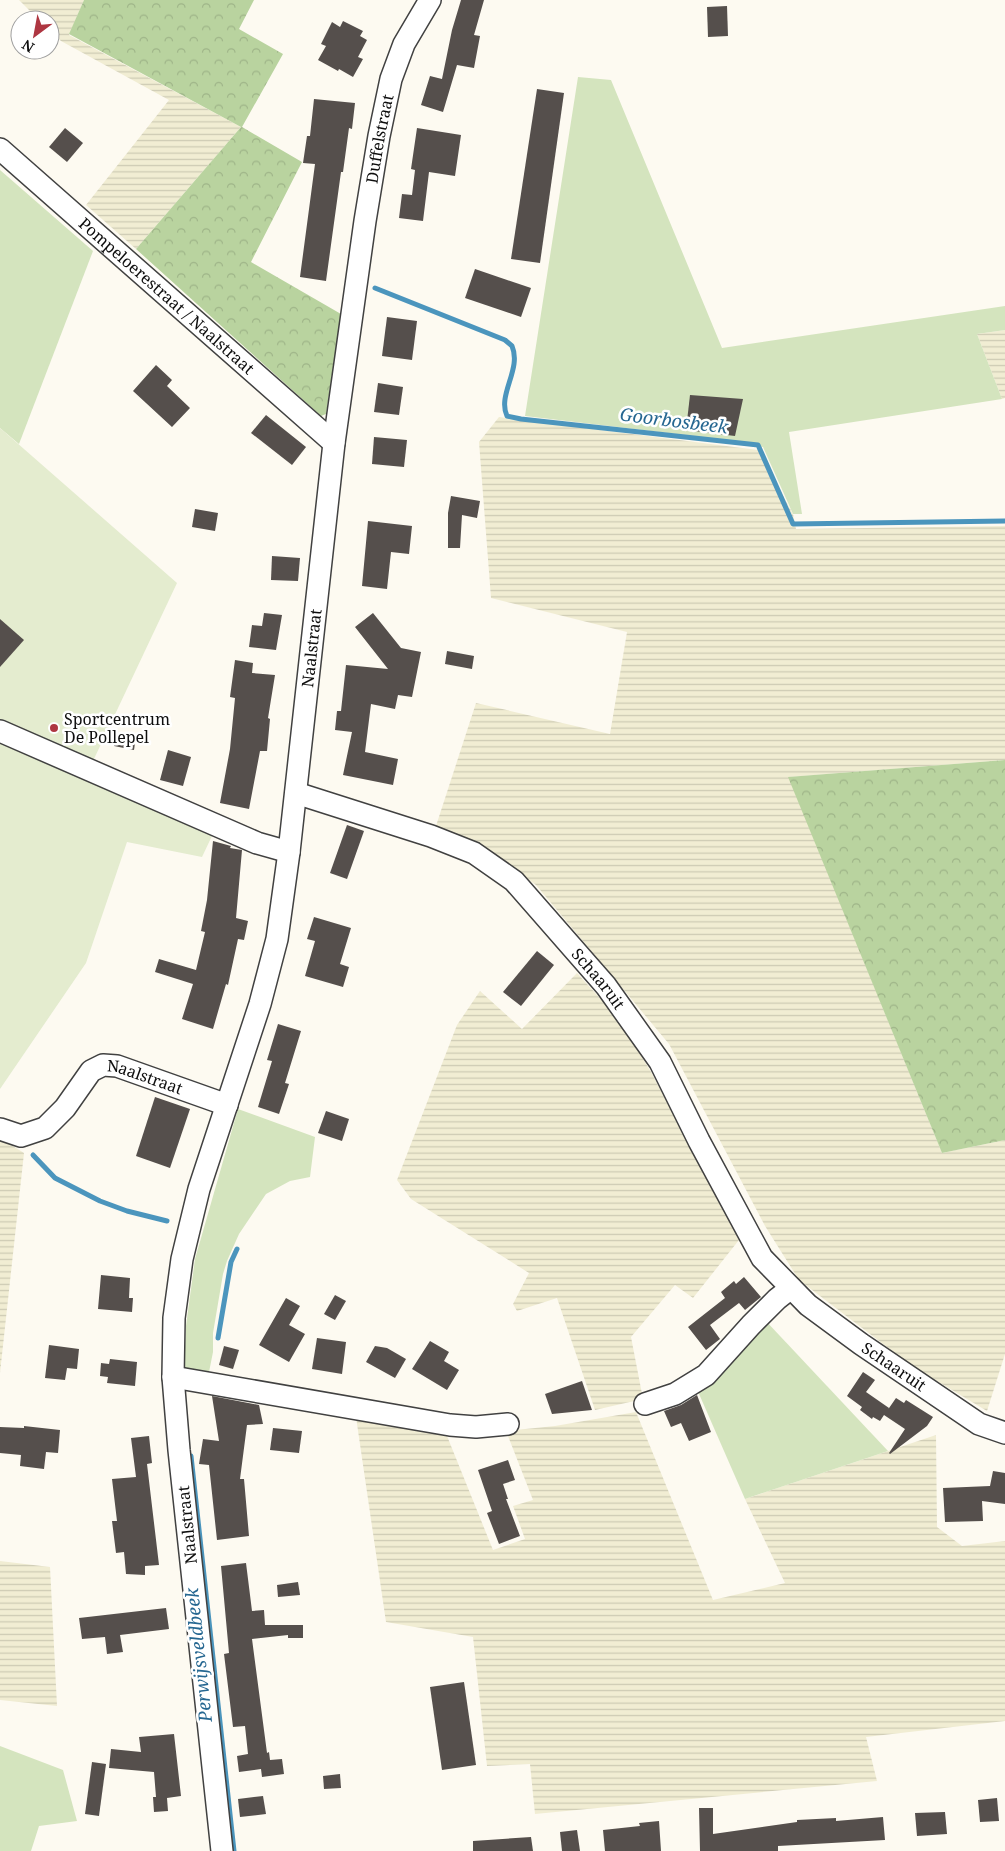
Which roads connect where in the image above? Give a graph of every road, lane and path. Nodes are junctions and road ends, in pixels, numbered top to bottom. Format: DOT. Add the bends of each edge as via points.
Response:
graph roads {
  1 [pos="430,0"];
  2 [pos="0,150"];
  3 [pos="334,443"];
  4 [pos="0,731"];
  5 [pos="296,793"];
  6 [pos="289,852"];
  7 [pos="227,1105"];
  8 [pos="0,1129"];
  9 [pos="791,1288"];
  10 [pos="173,1377"];
  11 [pos="645,1404"];
  12 [pos="508,1424"];
  13 [pos="1005,1433"];
  14 [pos="222,1851"];
  1 -- 3 [label="street, Duffelstraat" via="404,44 391,79 379,136"];
  2 -- 3 [label="street, Pompeloerestraat / Naalstraat"];
  3 -- 5 [label="street, Naalstraat"];
  4 -- 6 [label="street" via="257,843"];
  5 -- 6 [label="street, Naalstraat"];
  5 -- 9 [label="street, Schaaruit" via="474,853 514,881 606,986 660,1062 762,1258"];
  6 -- 7 [label="street, Naalstraat" via="277,939"];
  7 -- 8 [label="street, Naalstraat" via="118,1066 103,1065 91,1071 65,1108 45,1128 21,1136"];
  7 -- 10 [label="street, Naalstraat" via="199,1189 182,1259 174,1318"];
  9 -- 11 [label="street" via="751,1325 706,1375 675,1394"];
  9 -- 13 [label="street, Schaaruit" via="808,1305 861,1344 979,1424"];
  10 -- 12 [label="street" via="450,1425"];
  10 -- 14 [label="street, Naalstraat"];
}
